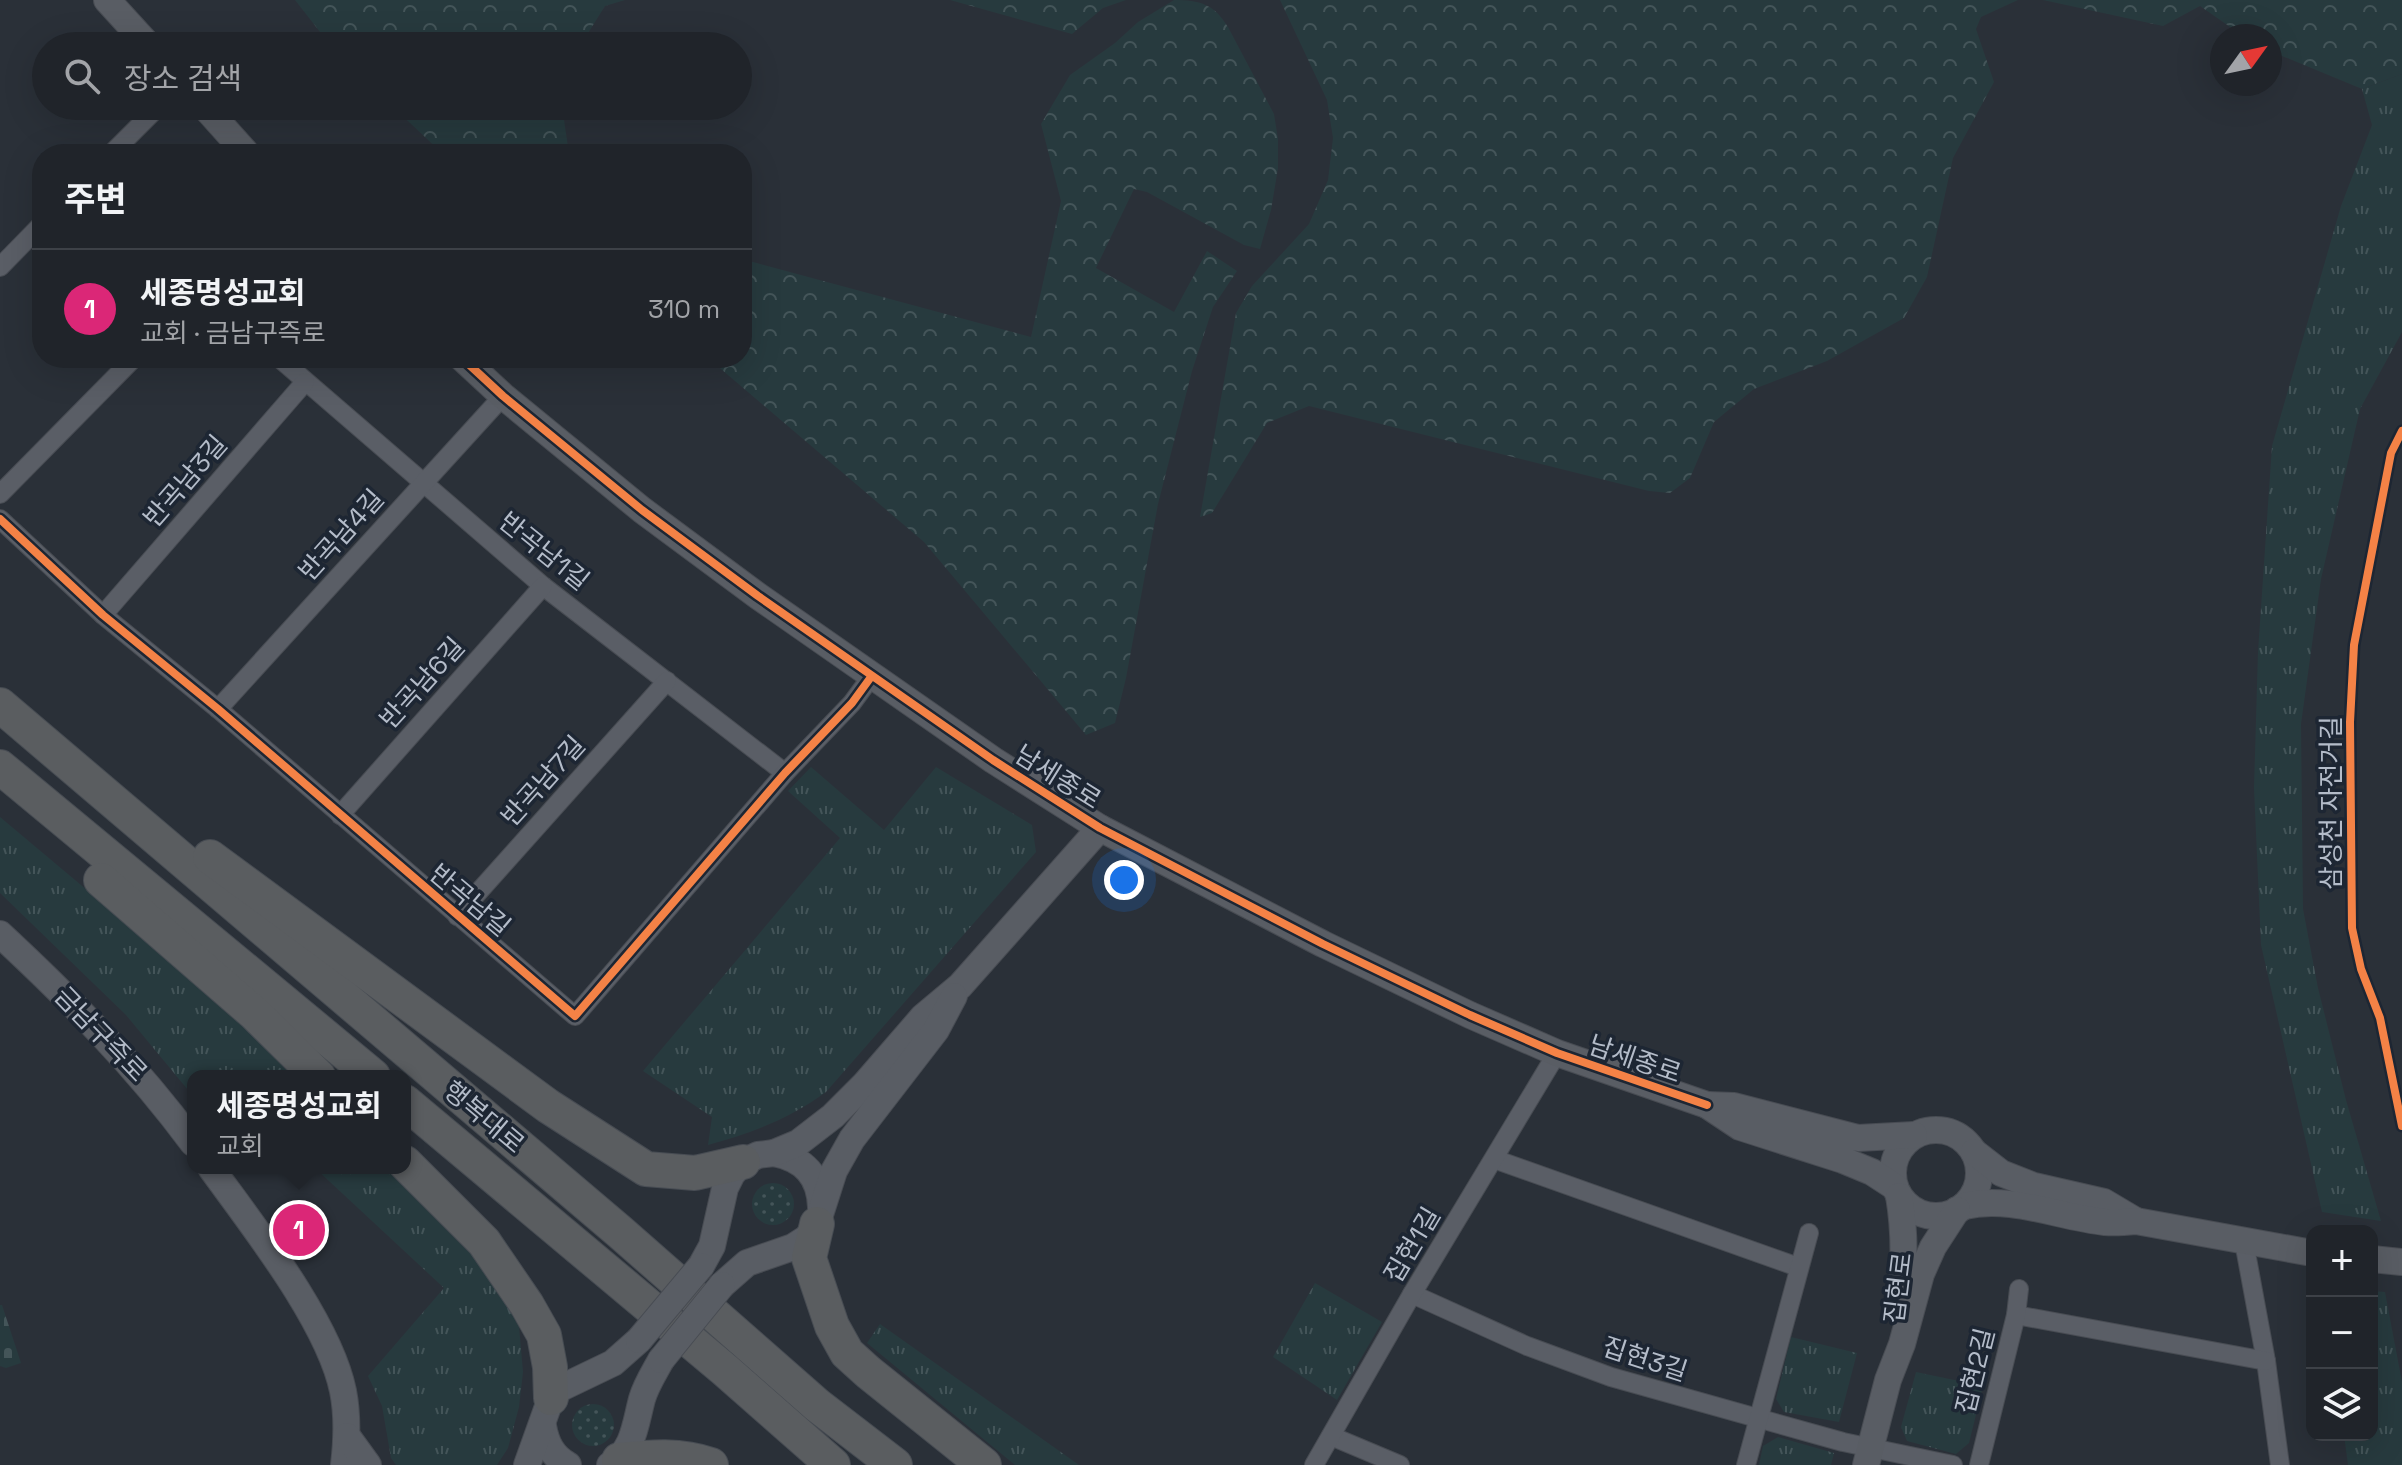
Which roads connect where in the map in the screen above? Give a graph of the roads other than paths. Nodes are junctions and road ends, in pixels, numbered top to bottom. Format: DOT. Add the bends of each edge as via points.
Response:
graph roads {
  1 [pos="107,0"];
  2 [pos="136,32"];
  3 [pos="145,120"];
  4 [pos="217,120"];
  5 [pos="121,144"];
  6 [pos="238,144"];
  7 [pos="32,234"];
  8 [pos="0,267"];
  9 [pos="124,368"];
  10 [pos="290,368"];
  11 [pos="473,368"];
  12 [pos="305,382"];
  13 [pos="503,396"];
  14 [pos="422,483"];
  15 [pos="0,494"];
  16 [pos="0,519"];
  17 [pos="543,586"];
  18 [pos="103,615"];
  19 [pos="871,677"];
  20 [pos="667,681"];
  21 [pos="0,704"];
  22 [pos="218,709"];
  23 [pos="0,767"];
  24 [pos="785,773"];
  25 [pos="0,783"];
  26 [pos="340,815"];
  27 [pos="1100,828"];
  28 [pos="457,916"];
  29 [pos="0,934"];
  30 [pos="960,986"];
  31 [pos="1557,1053"];
  32 [pos="312,1070"];
  33 [pos="366,1070"];
  34 [pos="1707,1105"];
  35 [pos="411,1107"];
  36 [pos="187,1135"];
  37 [pos="1914,1135"];
  38 [pos="1974,1152"];
  39 [pos="758,1158"];
  40 [pos="1494,1159"];
  41 [pos="411,1169"];
  42 [pos="215,1174"];
  43 [pos="1897,1192"];
  44 [pos="1960,1208"];
  45 [pos="819,1216"];
  46 [pos="2136,1221"];
  47 [pos="1809,1233"];
  48 [pos="2244,1242"];
  49 [pos="2306,1252"];
  50 [pos="1798,1267"];
  51 [pos="2019,1289"];
  52 [pos="1412,1294"];
  53 [pos="2016,1315"];
  54 [pos="2266,1361"];
  55 [pos="1888,1380"];
  56 [pos="547,1412"];
  57 [pos="1759,1417"];
  58 [pos="347,1436"];
  59 [pos="1331,1436"];
  60 [pos="1868,1457"];
  61 [pos="614,1462"];
  62 [pos="344,1465"];
  63 [pos="358,1465"];
  64 [pos="368,1465"];
  65 [pos="527,1465"];
  66 [pos="568,1465"];
  67 [pos="711,1465"];
  68 [pos="833,1465"];
  69 [pos="895,1465"];
  70 [pos="984,1465"];
  71 [pos="1314,1465"];
  72 [pos="1400,1465"];
  73 [pos="1746,1465"];
  74 [pos="1953,1465"];
  75 [pos="1979,1465"];
  76 [pos="2280,1465"];
  1 -- 2 [label="street"];
  3 -- 5 [label="street"];
  4 -- 6 [label="street"];
  7 -- 8 [label="street"];
  9 -- 15 [label="street"];
  10 -- 12 [label="street, 반곡남1길"];
  11 -- 13 [label="street, 남세종로"];
  12 -- 14 [label="street, 반곡남1길"];
  12 -- 18 [label="street, 반곡남3길"];
  13 -- 14 [label="street, 반곡남4길"];
  13 -- 19 [label="street, 남세종로" via="642,510"];
  14 -- 17 [label="street, 반곡남1길"];
  14 -- 22 [label="street, 반곡남4길"];
  16 -- 18 [label="street, 반곡남길"];
  17 -- 20 [label="street, 반곡남1길"];
  17 -- 26 [label="street, 반곡남6길"];
  18 -- 22 [label="street, 반곡남길"];
  19 -- 24 [label="street, 반곡남길"];
  19 -- 27 [label="street, 남세종로"];
  20 -- 24 [label="street, 반곡남1길"];
  20 -- 28 [label="street, 반곡남7길"];
  21 -- 39 [label="highway" via="122,786 548,1106 646,1169 695,1173"];
  21 -- 69 [label="highway, 행복대로" via="817,1405"];
  22 -- 26 [label="street, 반곡남길"];
  23 -- 33 [label="highway"];
  24 -- 28 [label="street, 반곡남길" via="575,1016"];
  25 -- 32 [label="highway" via="30,818"];
  26 -- 28 [label="street, 반곡남길"];
  27 -- 30 [label="street"];
  27 -- 31 [label="street, 남세종로" via="1323,944"];
  29 -- 36 [label="street, 금남구즉로" via="112,1043"];
  30 -- 39 [label="street" via="923,1017 833,1116 798,1143"];
  30 -- 45 [label="street" via="936,1030 852,1139"];
  31 -- 34 [label="street, 남세종로"];
  31 -- 40 [label="street, 집현1길"];
  34 -- 37 [label="street, 남세종로" via="1734,1106 1858,1138"];
  34 -- 43 [label="street, 남세종로" via="1740,1127 1872,1172"];
  35 -- 68 [label="highway, 행복대로"];
  37 -- 38 [label="street" via="1937,1129 1952,1133"];
  37 -- 43 [label="street" via="1895,1158 1892,1177"];
  38 -- 44 [label="street" via="1978,1181"];
  38 -- 46 [label="street" via="2001,1173 2104,1202"];
  39 -- 45 [label="street" via="790,1156 804,1165 821,1192"];
  39 -- 56 [label="street, bridge" via="732,1174 712,1246 701,1266 639,1340 613,1363 561,1388"];
  40 -- 50 [label="street"];
  40 -- 52 [label="street, 집현1길"];
  41 -- 56 [label="highway" via="484,1242 544,1335 550,1367"];
  42 -- 58 [label="street" via="315,1321 343,1390"];
  43 -- 44 [label="street" via="1922,1214 1937,1216"];
  43 -- 55 [label="street, 집현로" via="1905,1261"];
  44 -- 46 [label="street" via="1984,1201 2107,1223"];
  44 -- 55 [label="street, 집현로" via="1921,1274"];
  45 -- 61 [label="street, bridge" via="807,1238 747,1263 722,1285 661,1360 642,1398 629,1448"];
  45 -- 70 [label="highway" via="809,1258 847,1353"];
  46 -- 48 [label="street"];
  47 -- 50 [label="street"];
  48 -- 49 [label="street"];
  48 -- 54 [label="street"];
  50 -- 57 [label="street"];
  51 -- 53 [label="street, 집현2길"];
  52 -- 57 [label="street, 집현3길" via="1611,1377"];
  52 -- 59 [label="street, 집현1길"];
  53 -- 54 [label="street"];
  53 -- 75 [label="street, 집현2길"];
  54 -- 76 [label="street"];
  55 -- 60 [label="street, 집현로"];
  56 -- 65 [label="street"];
  56 -- 66 [label="street" via="546,1440"];
  57 -- 60 [label="street, 집현3길"];
  57 -- 73 [label="street"];
  58 -- 62 [label="street"];
  58 -- 63 [label="street"];
  58 -- 64 [label="street"];
  59 -- 71 [label="street, 집현1길"];
  59 -- 72 [label="street"];
  60 -- 74 [label="street, 집현3길"];
  61 -- 67 [label="highway" via="692,1458"];
}
